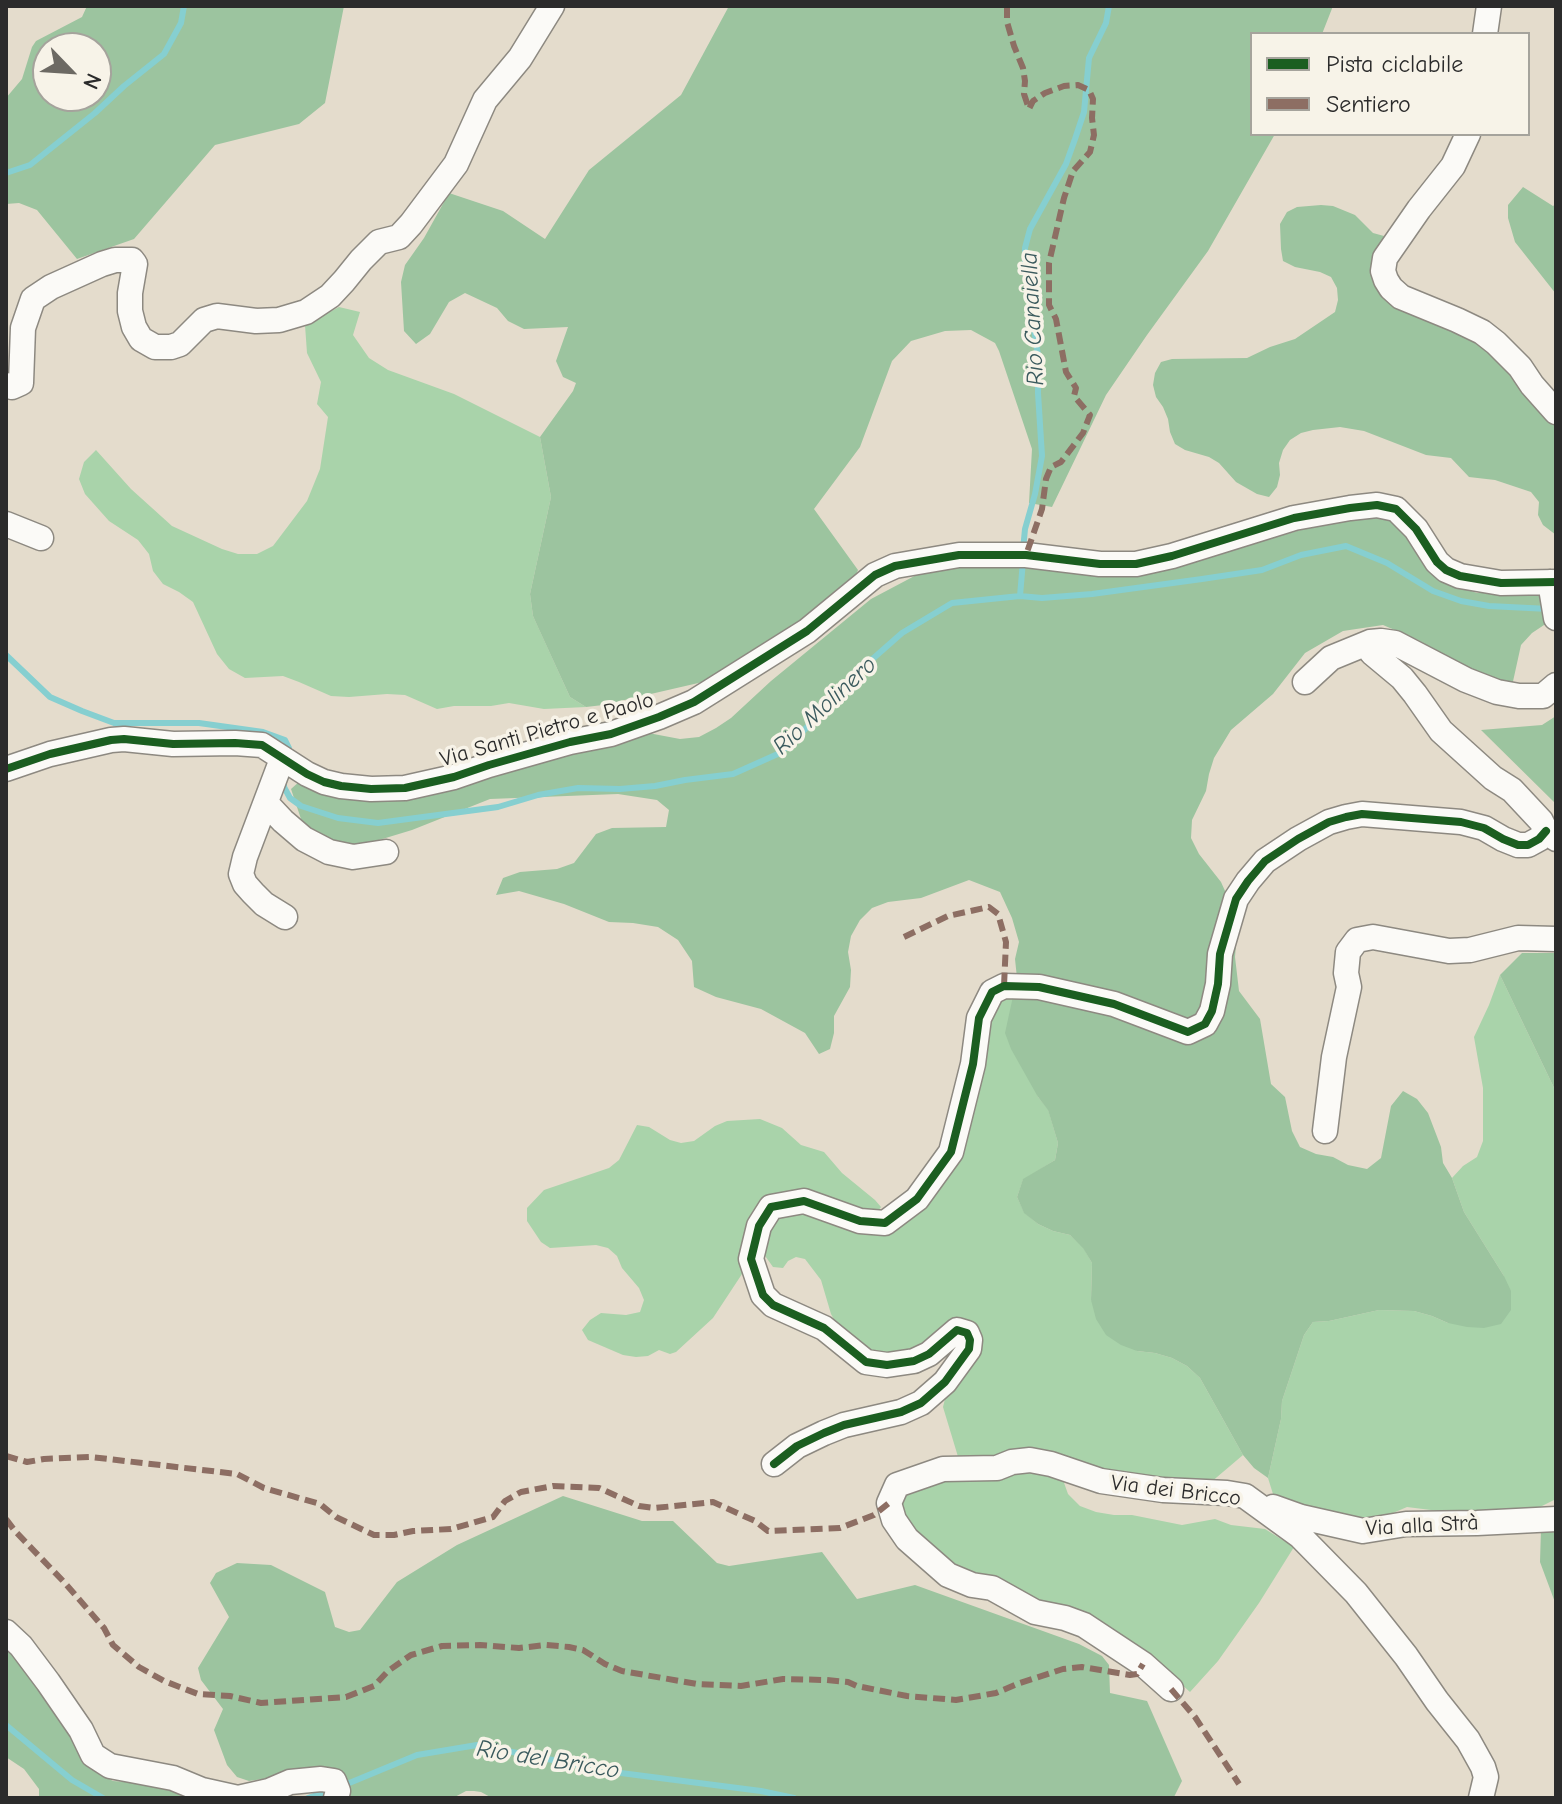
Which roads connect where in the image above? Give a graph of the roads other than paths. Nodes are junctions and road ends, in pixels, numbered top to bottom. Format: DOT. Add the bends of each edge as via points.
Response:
graph roads {
  1 [pos="552,6"];
  2 [pos="1489,6"];
  3 [pos="1485,32"];
  4 [pos="1467,136"];
  5 [pos="6,385"];
  6 [pos="1556,412"];
  7 [pos="6,524"];
  8 [pos="41,538"];
  9 [pos="1554,599"];
  10 [pos="1370,642"];
  11 [pos="1305,682"];
  12 [pos="1556,685"];
  13 [pos="289,763"];
  14 [pos="6,769"];
  15 [pos="266,803"];
  16 [pos="1551,835"];
  17 [pos="386,852"];
  18 [pos="285,917"];
  19 [pos="1556,939"];
  20 [pos="1325,1131"];
  21 [pos="774,1464"];
  22 [pos="1245,1496"];
  23 [pos="1556,1519"];
  24 [pos="6,1632"];
  25 [pos="1171,1689"];
  26 [pos="238,1798"];
  27 [pos="336,1798"];
  28 [pos="1481,1798"];
  1 -- 5 [label="street" via="520,58 485,100 456,164 411,224 399,237 379,242 315,306 279,320 217,316 204,320 180,344 155,347 141,339 130,311 135,264 115,260 33,299 23,328 21,383"];
  2 -- 3 [label="street"];
  4 -- 6 [label="street" via="1453,166 1385,258 1383,271 1401,297 1496,343"];
  7 -- 8 [label="street"];
  9 -- 13 [label="street, Via Santi Pietro e Paolo" via="1446,570 1405,517 1377,505 1294,518 1151,562 1109,565 959,555 895,566 875,575 807,631 694,702 611,734 405,788 341,786"];
  10 -- 11 [label="street" via="1331,658"];
  10 -- 12 [label="street" via="1395,643 1497,692 1543,696"];
  10 -- 16 [label="street" via="1372,653 1402,678 1441,731 1512,790"];
  13 -- 14 [label="street, Via Santi Pietro e Paolo" via="262,745 124,739"];
  13 -- 15 [label="street"];
  15 -- 17 [label="street" via="304,839 329,852 353,857"];
  15 -- 18 [label="street" via="241,874 264,904"];
  16 -- 21 [label="street" via="1518,845 1461,822 1362,814 1329,822 1265,861 1248,881 1236,899 1220,954 1212,1011 1205,1024 1188,1032 1114,1004 1039,987 1004,986 992,992 979,1018 951,1152 917,1199 885,1223 860,1221 804,1201 771,1207 759,1226 751,1259 763,1295 773,1305 824,1328 866,1362 914,1361 957,1330 967,1333 969,1349 921,1403 824,1433"];
  19 -- 20 [label="street" via="1518,938 1449,951 1373,937 1357,940 1348,952 1349,987"];
  22 -- 23 [label="street, Via alla Strà" via="1301,1517 1363,1531 1406,1524"];
  22 -- 25 [label="street, Via dei Bricco" via="1101,1481 1030,1460 997,1468 943,1469 897,1485 889,1499 894,1520 907,1539 948,1575 992,1588 1035,1612 1084,1625"];
  22 -- 28 [label="street, Via dei Bricco" via="1300,1536 1399,1646 1483,1767"];
  24 -- 26 [label="street" via="48,1682 93,1755 110,1766"];
  26 -- 27 [label="street" via="321,1779 334,1781"];
}
